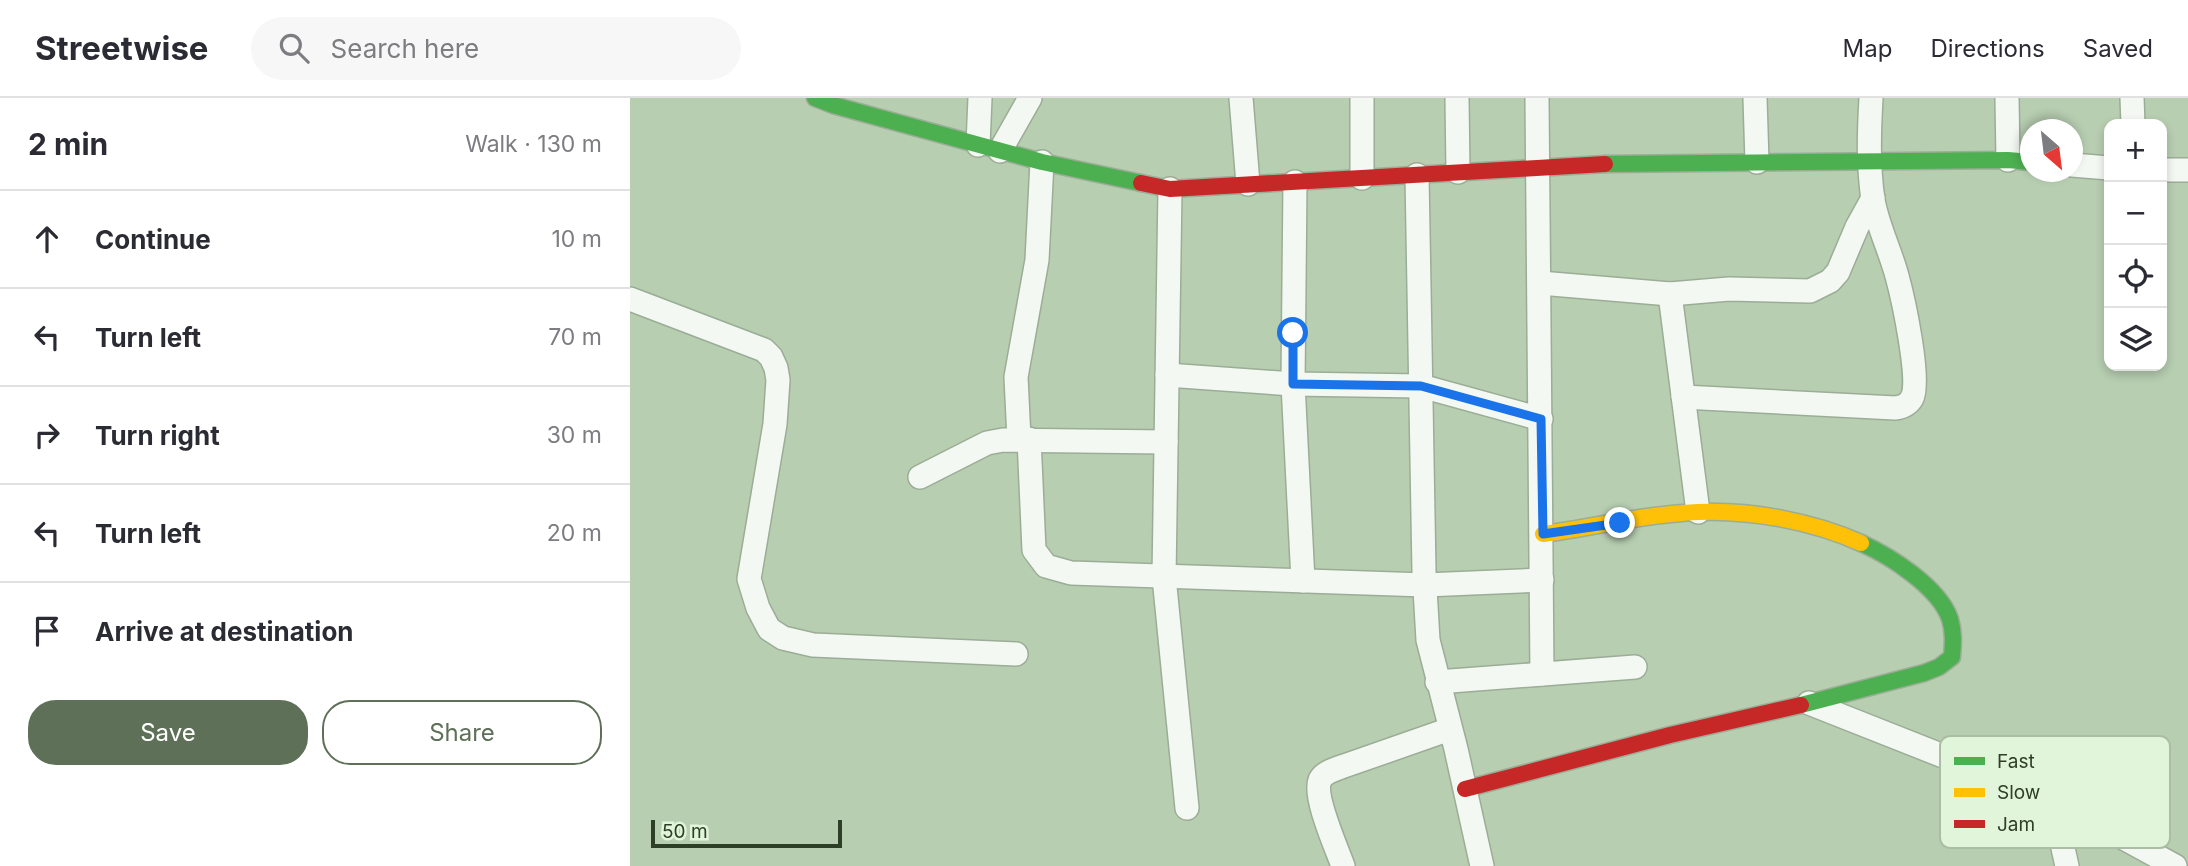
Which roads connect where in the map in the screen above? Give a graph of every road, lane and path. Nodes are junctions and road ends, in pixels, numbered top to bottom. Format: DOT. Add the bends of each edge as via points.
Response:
graph roads {
  1 [pos="815,98"];
  2 [pos="980,98"];
  3 [pos="1030,98"];
  4 [pos="1241,98"];
  5 [pos="1362,98"];
  6 [pos="1457,98"];
  7 [pos="1537,98"];
  8 [pos="1755,98"];
  9 [pos="1871,98"];
  10 [pos="2007,98"];
  11 [pos="2132,98"];
  12 [pos="875,107"];
  13 [pos="2133,119"];
  14 [pos="989,148"];
  15 [pos="2019,161"];
  16 [pos="1042,162"];
  17 [pos="1757,162"];
  18 [pos="1868,162"];
  19 [pos="2083,166"];
  20 [pos="1539,167"];
  21 [pos="2104,168"];
  22 [pos="2167,170"];
  23 [pos="2188,170"];
  24 [pos="1458,172"];
  25 [pos="1417,175"];
  26 [pos="1362,178"];
  27 [pos="1295,182"];
  28 [pos="1248,184"];
  29 [pos="1170,189"];
  30 [pos="1873,198"];
  31 [pos="1540,284"];
  32 [pos="1670,294"];
  33 [pos="630,299"];
  34 [pos="1167,374"];
  35 [pos="1293,384"];
  36 [pos="1421,386"];
  37 [pos="1683,397"];
  38 [pos="1541,419"];
  39 [pos="1024,439"];
  40 [pos="1166,442"];
  41 [pos="920,477"];
  42 [pos="1698,512"];
  43 [pos="1543,534"];
  44 [pos="1164,577"];
  45 [pos="1542,580"];
  46 [pos="1303,581"];
  47 [pos="1425,585"];
  48 [pos="1016,654"];
  49 [pos="1635,667"];
  50 [pos="1542,674"];
  51 [pos="1437,681"];
  52 [pos="1809,703"];
  53 [pos="1450,729"];
  54 [pos="1940,755"];
  55 [pos="1465,789"];
  56 [pos="1187,808"];
  57 [pos="2063,848"];
  58 [pos="2142,848"];
  59 [pos="1343,866"];
  60 [pos="1482,866"];
  61 [pos="2067,866"];
  62 [pos="2175,866"];
  1 -- 12 [label="street"];
  2 -- 14 [label="street"];
  3 -- 14 [label="street"];
  4 -- 28 [label="street"];
  5 -- 26 [label="street"];
  6 -- 24 [label="street"];
  7 -- 20 [label="street"];
  8 -- 17 [label="street"];
  9 -- 18 [label="street"];
  10 -- 15 [label="street"];
  11 -- 13 [label="street"];
  12 -- 14 [label="street"];
  14 -- 16 [label="street"];
  15 -- 18 [label="street"];
  16 -- 29 [label="street"];
  16 -- 39 [label="street" via="1037,260 1016,377"];
  17 -- 18 [label="street"];
  17 -- 20 [label="street"];
  18 -- 30 [label="street"];
  19 -- 21 [label="street"];
  20 -- 24 [label="street"];
  20 -- 31 [label="street"];
  22 -- 23 [label="street"];
  24 -- 25 [label="street"];
  25 -- 26 [label="street"];
  25 -- 36 [label="street"];
  26 -- 27 [label="street"];
  27 -- 28 [label="street"];
  27 -- 35 [label="street"];
  28 -- 29 [label="street"];
  29 -- 34 [label="street"];
  30 -- 32 [label="street" via="1838,272 1819,288"];
  30 -- 37 [label="street" via="1898,279 1915,389 1911,400 1895,408"];
  31 -- 32 [label="street"];
  31 -- 38 [label="street"];
  32 -- 37 [label="street"];
  33 -- 48 [label="street" via="764,350 776,368 775,424 749,579 769,629 783,638 813,645"];
  34 -- 35 [label="street"];
  34 -- 40 [label="street"];
  35 -- 36 [label="street"];
  35 -- 46 [label="street"];
  36 -- 38 [label="street"];
  36 -- 47 [label="street"];
  37 -- 42 [label="street"];
  38 -- 43 [label="street"];
  39 -- 40 [label="street"];
  39 -- 41 [label="street" via="986,443"];
  39 -- 44 [label="street" via="1034,550 1046,566 1070,573"];
  40 -- 44 [label="street"];
  42 -- 43 [label="street"];
  42 -- 52 [label="street" via="1752,514 1818,528 1874,548 1922,583 1948,612 1954,626 1952,657 1939,667"];
  43 -- 45 [label="street"];
  44 -- 46 [label="street"];
  44 -- 56 [label="street"];
  45 -- 47 [label="street"];
  45 -- 50 [label="street"];
  46 -- 47 [label="street"];
  47 -- 51 [label="street" via="1428,640"];
  49 -- 50 [label="street"];
  50 -- 51 [label="street"];
  51 -- 53 [label="street"];
  52 -- 54 [label="street"];
  52 -- 55 [label="street"];
  53 -- 55 [label="street"];
  53 -- 59 [label="street" via="1344,766 1321,779 1322,807"];
  55 -- 60 [label="street"];
  57 -- 61 [label="street"];
  58 -- 62 [label="street"];
}
